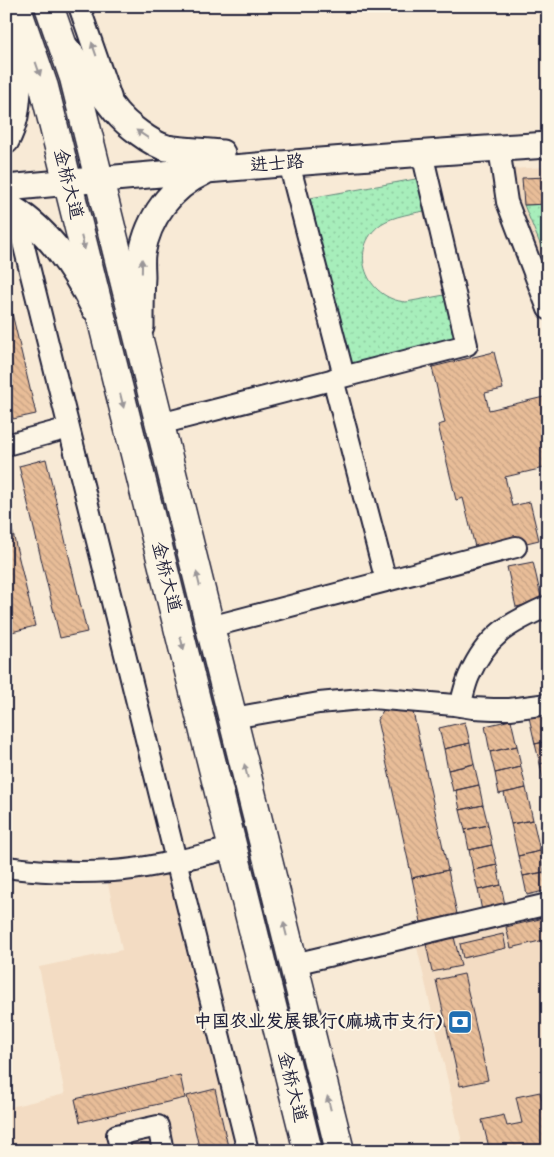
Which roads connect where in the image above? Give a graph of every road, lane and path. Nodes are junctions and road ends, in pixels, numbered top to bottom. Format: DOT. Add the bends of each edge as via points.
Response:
graph roads {
  1 [pos="12,6"];
  2 [pos="16,6"];
  3 [pos="50,6"];
  4 [pos="79,6"];
  5 [pos="62,43"];
  6 [pos="116,112"];
  7 [pos="548,129"];
  8 [pos="6,141"];
  9 [pos="548,144"];
  10 [pos="499,148"];
  11 [pos="422,153"];
  12 [pos="216,161"];
  13 [pos="289,163"];
  14 [pos="6,172"];
  15 [pos="98,172"];
  16 [pos="66,175"];
  17 [pos="9,201"];
  18 [pos="548,309"];
  19 [pos="104,326"];
  20 [pos="142,350"];
  21 [pos="339,378"];
  22 [pos="160,424"];
  23 [pos="70,428"];
  24 [pos="6,445"];
  25 [pos="516,547"];
  26 [pos="386,581"];
  27 [pos="548,606"];
  28 [pos="210,627"];
  29 [pos="548,704"];
  30 [pos="460,706"];
  31 [pos="233,718"];
  32 [pos="233,848"];
  33 [pos="176,860"];
  34 [pos="6,867"];
  35 [pos="548,904"];
  36 [pos="294,964"];
  37 [pos="121,1151"];
  38 [pos="163,1151"];
  39 [pos="248,1151"];
  40 [pos="308,1151"];
  41 [pos="340,1151"];
  1 -- 8 [label="main road" via="17,103 16,117"];
  2 -- 16 [label="highway, 金桥大道, one-way" via="44,87"];
  3 -- 5 [label="highway, 金桥大道"];
  6 -- 4 [label="street, one-way"];
  5 -- 6 [label="main road"];
  5 -- 15 [label="highway, 金桥大道"];
  12 -- 6 [label="main road, one-way" via="165,147 142,136"];
  7 -- 12 [label="main road, 进士路" via="417,137"];
  9 -- 10 [label="main road, 进士路"];
  10 -- 11 [label="main road, 进士路"];
  10 -- 18 [label="street" via="507,202"];
  11 -- 13 [label="main road, 进士路"];
  11 -- 21 [label="street" via="467,345"];
  12 -- 13 [label="main road, 进士路"];
  12 -- 15 [label="main road, 进士路"];
  20 -- 12 [label="main road, one-way" via="142,255 149,231 173,194"];
  13 -- 21 [label="street"];
  14 -- 16 [label="main road, 进士路"];
  15 -- 16 [label="main road, 进士路"];
  15 -- 20 [label="highway, 金桥大道"];
  16 -- 17 [label="main road, 进士路"];
  16 -- 19 [label="highway, 金桥大道, one-way"];
  17 -- 19 [label="main road" via="65,260"];
  17 -- 23 [label="street"];
  19 -- 32 [label="highway, 金桥大道, one-way"];
  20 -- 22 [label="highway, 金桥大道"];
  21 -- 22 [label="street"];
  21 -- 26 [label="street"];
  28 -- 22 [label="highway, 金桥大道, one-way"];
  23 -- 24 [label="street"];
  23 -- 33 [label="street"];
  25 -- 26 [label="street"];
  26 -- 28 [label="street"];
  27 -- 30 [label="street" via="508,626 480,652 468,677"];
  28 -- 31 [label="highway, 金桥大道"];
  29 -- 30 [label="street" via="510,709"];
  30 -- 31 [label="street" via="372,698 319,703"];
  36 -- 31 [label="highway, 金桥大道, one-way"];
  32 -- 33 [label="street"];
  32 -- 40 [label="highway, 金桥大道"];
  33 -- 34 [label="street" via="113,871 65,872"];
  33 -- 39 [label="street"];
  35 -- 36 [label="street"];
  41 -- 36 [label="highway, 金桥大道, one-way"];
  37 -- 38 [label="street" via="117,1135 158,1126"];
}
